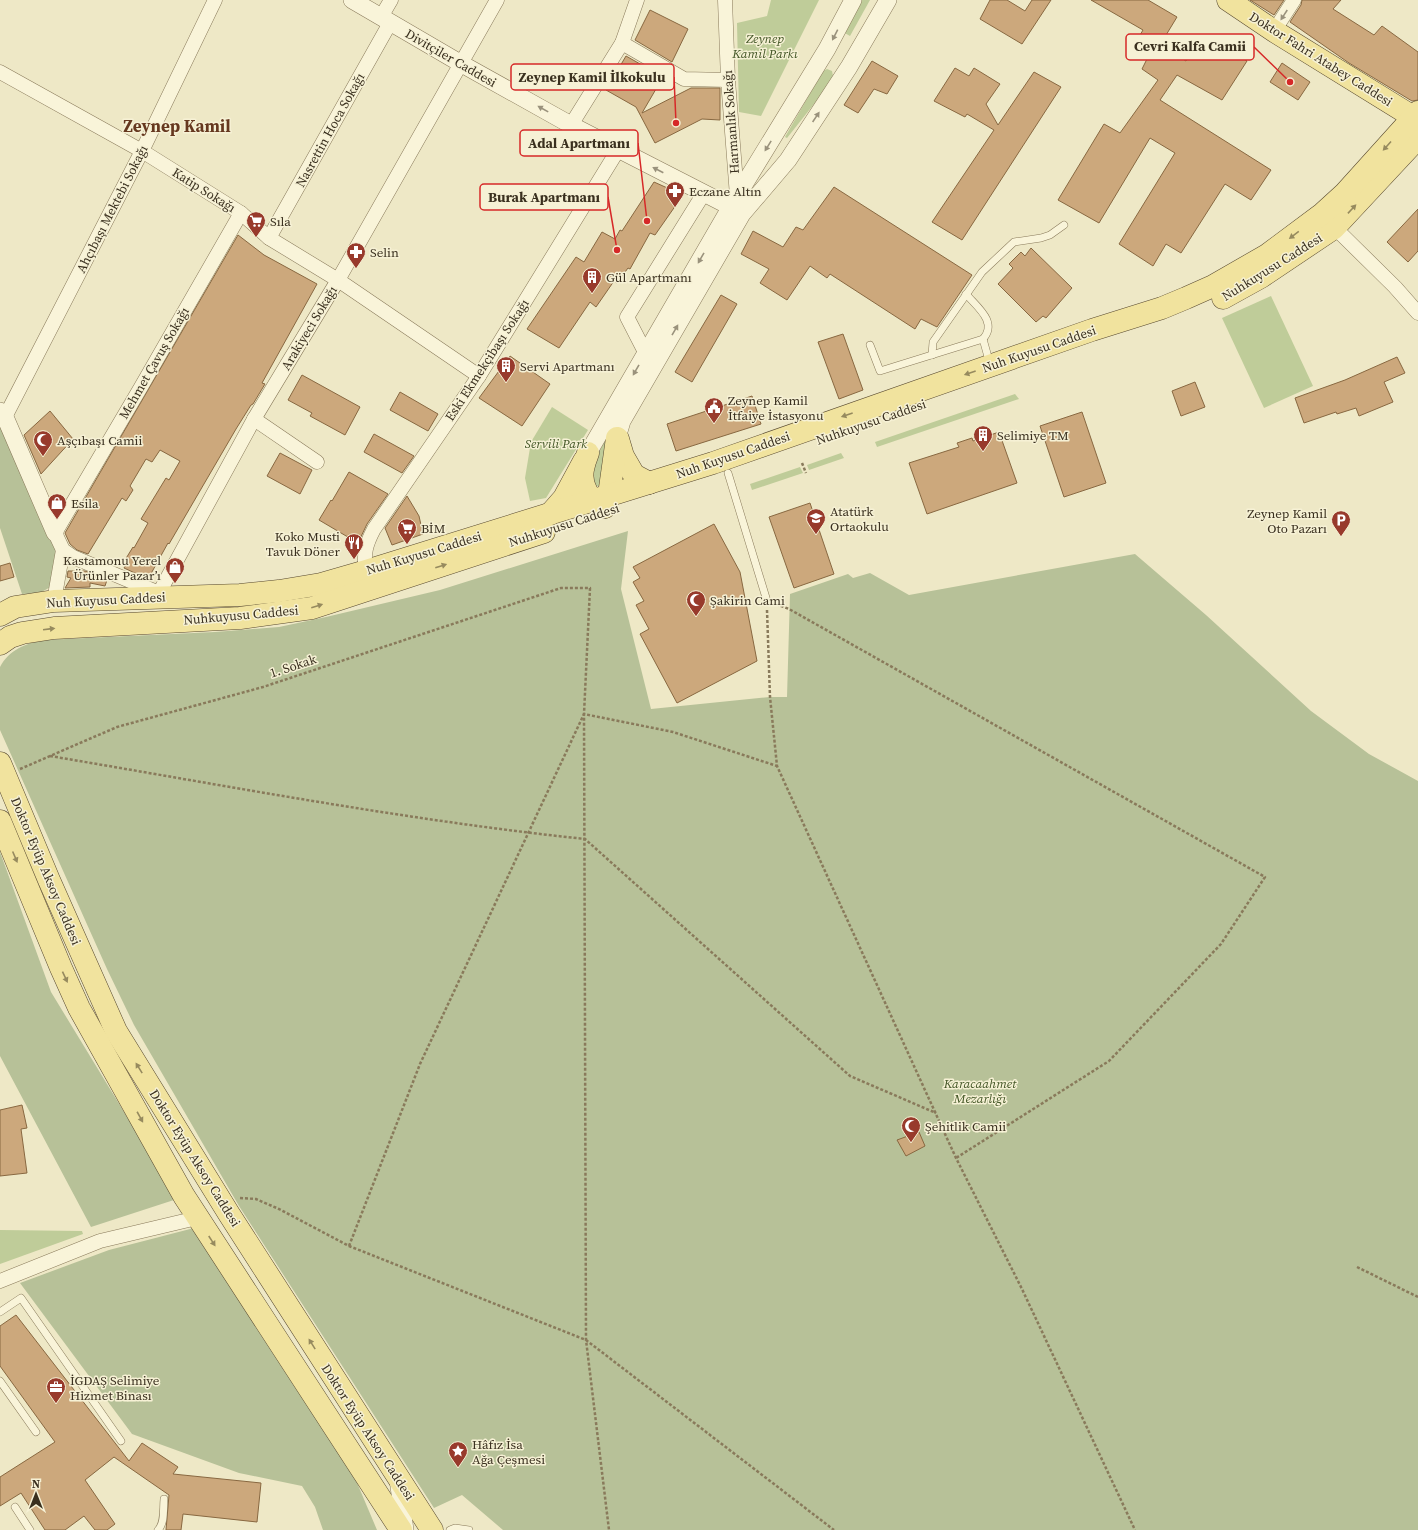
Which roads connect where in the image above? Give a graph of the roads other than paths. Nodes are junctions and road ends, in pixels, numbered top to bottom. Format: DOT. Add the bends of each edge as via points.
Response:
graph roads {
  1 [pos="215,0"];
  2 [pos="352,0"];
  3 [pos="391,0"];
  4 [pos="497,0"];
  5 [pos="637,0"];
  6 [pos="725,0"];
  7 [pos="853,0"];
  8 [pos="888,0"];
  9 [pos="1228,0"];
  10 [pos="1294,0"];
  11 [pos="386,20"];
  12 [pos="1274,31"];
  13 [pos="622,43"];
  14 [pos="460,63"];
  15 [pos="0,72"];
  16 [pos="728,80"];
  17 [pos="1417,116"];
  18 [pos="571,124"];
  19 [pos="1418,138"];
  20 [pos="618,150"];
  21 [pos="142,151"];
  22 [pos="704,193"];
  23 [pos="737,206"];
  24 [pos="241,213"];
  25 [pos="1328,221"];
  26 [pos="1064,226"];
  27 [pos="269,238"];
  28 [pos="338,280"];
  29 [pos="966,294"];
  30 [pos="1418,313"];
  31 [pos="983,339"];
  32 [pos="870,345"];
  33 [pos="646,354"];
  34 [pos="932,355"];
  35 [pos="991,365"];
  36 [pos="479,376"];
  37 [pos="2,414"];
  38 [pos="254,419"];
  39 [pos="617,438"];
  40 [pos="588,453"];
  41 [pos="740,453"];
  42 [pos="317,462"];
  43 [pos="704,465"];
  44 [pos="728,472"];
  45 [pos="649,483"];
  46 [pos="606,504"];
  47 [pos="550,514"];
  48 [pos="55,533"];
  49 [pos="63,550"];
  50 [pos="366,571"];
  51 [pos="159,595"];
  52 [pos="54,601"];
  53 [pos="767,601"];
  54 [pos="0,615"];
  55 [pos="3,638"];
  56 [pos="2,769"];
  57 [pos="0,821"];
  58 [pos="197,1218"];
  59 [pos="0,1281"];
  60 [pos="0,1312"];
  61 [pos="0,1381"];
  62 [pos="36,1432"];
  63 [pos="121,1442"];
  64 [pos="398,1479"];
  65 [pos="376,1491"];
  66 [pos="164,1499"];
  67 [pos="16,1507"];
  68 [pos="30,1530"];
  69 [pos="158,1530"];
  70 [pos="388,1530"];
  71 [pos="402,1530"];
  72 [pos="405,1530"];
  73 [pos="432,1530"];
  74 [pos="450,1530"];
  75 [pos="469,1530"];
  1 -- 21 [label="street, Ahçıbaşı Mektebi Sokağı"];
  2 -- 11 [label="street, Divitçiler Caddesi"];
  3 -- 11 [label="street, Nasrettin Hoca Sokağı"];
  4 -- 14 [label="street, Arakiyeci Sokağı"];
  5 -- 13 [label="street"];
  6 -- 16 [label="street, Harmanlık Sokağı"];
  7 -- 23 [label="street, one-way"];
  23 -- 8 [label="street, one-way" via="788,160 849,67"];
  9 -- 12 [label="main road, Doktor Fahri Atabey Caddesi"];
  10 -- 12 [label="street, one-way"];
  11 -- 14 [label="street, Divitçiler Caddesi"];
  11 -- 27 [label="street, Nasrettin Hoca Sokağı"];
  12 -- 17 [label="main road, Doktor Fahri Atabey Caddesi"];
  13 -- 16 [label="street" via="684,79"];
  13 -- 18 [label="street"];
  18 -- 14 [label="street, Divitçiler Caddesi, one-way"];
  14 -- 28 [label="street, Arakiyeci Sokağı"];
  15 -- 21 [label="street, Katip Sokağı"];
  16 -- 23 [label="street, Harmanlık Sokağı"];
  17 -- 25 [label="main road, Nuh Kuyusu Caddesi, one-way" via="1345,193"];
  18 -- 20 [label="street, Divitçiler Caddesi"];
  25 -- 19 [label="main road, Nuhkuyusu Caddesi, one-way"];
  22 -- 20 [label="street, Divitçiler Caddesi, one-way"];
  20 -- 36 [label="street, Eski Ekmekçibaşı Sokağı"];
  21 -- 24 [label="street, Katip Sokağı"];
  21 -- 37 [label="street, Ahçıbaşı Mektebi Sokağı"];
  22 -- 23 [label="street, Divitçiler Caddesi"];
  22 -- 33 [label="street" via="627,317"];
  23 -- 33 [label="street, one-way"];
  39 -- 23 [label="street, one-way" via="622,420"];
  24 -- 27 [label="street, Katip Sokağı"];
  24 -- 48 [label="street, Mehmet Çavuş Sokağı"];
  25 -- 30 [label="street"];
  25 -- 35 [label="main road, Nuh Kuyusu Caddesi, one-way" via="1213,286 1162,308"];
  25 -- 44 [label="main road, Nuhkuyusu Caddesi" via="1261,276 1192,311"];
  26 -- 29 [label="lane" via="1041,238 1014,242 982,272"];
  27 -- 28 [label="street, Katip Sokağı"];
  28 -- 36 [label="street, Katip Sokağı"];
  28 -- 38 [label="street, Arakiyeci Sokağı"];
  29 -- 31 [label="lane" via="987,317 988,331"];
  29 -- 34 [label="lane" via="934,342"];
  31 -- 34 [label="lane"];
  31 -- 35 [label="lane"];
  32 -- 34 [label="lane" via="880,371"];
  33 -- 40 [label="street, one-way"];
  35 -- 41 [label="main road, Nuh Kuyusu Caddesi, one-way"];
  36 -- 50 [label="street, Eski Ekmekçibaşı Sokağı" via="374,529 366,546"];
  37 -- 48 [label="street"];
  38 -- 42 [label="street"];
  38 -- 51 [label="street, Arakiyeci Sokağı"];
  39 -- 45 [label="main road" via="623,456 634,475"];
  39 -- 46 [label="main road"];
  40 -- 46 [label="main road" via="582,475 585,488"];
  40 -- 47 [label="main road" via="564,498"];
  41 -- 43 [label="main road, Nuh Kuyusu Caddesi"];
  41 -- 44 [label="main road"];
  43 -- 44 [label="main road"];
  43 -- 45 [label="main road, Nuh Kuyusu Caddesi"];
  44 -- 46 [label="main road, Nuhkuyusu Caddesi"];
  44 -- 53 [label="lane"];
  45 -- 46 [label="main road, Nuh Kuyusu Caddesi"];
  46 -- 47 [label="main road, Nuh Kuyusu Caddesi"];
  55 -- 46 [label="main road, Nuhkuyusu Caddesi, one-way" via="54,628 240,618 312,608"];
  47 -- 50 [label="main road, Nuh Kuyusu Caddesi"];
  48 -- 49 [label="street"];
  49 -- 51 [label="street" via="73,557"];
  49 -- 52 [label="street"];
  50 -- 51 [label="main road, Nuh Kuyusu Caddesi" via="321,584 279,591 240,595"];
  51 -- 52 [label="main road, Nuh Kuyusu Caddesi"];
  52 -- 54 [label="main road, Nuh Kuyusu Caddesi" via="15,607"];
  64 -- 56 [label="main road, Doktor Eyüp Aksoy Caddesi, one-way" via="116,1031"];
  57 -- 58 [label="main road, Doktor Eyüp Aksoy Caddesi, one-way" via="79,1008"];
  58 -- 59 [label="street" via="100,1241"];
  58 -- 65 [label="main road, Doktor Eyüp Aksoy Caddesi, one-way"];
  60 -- 63 [label="lane" via="21,1298"];
  61 -- 62 [label="lane"];
  64 -- 72 [label="street"];
  64 -- 73 [label="main road, Doktor Eyüp Aksoy Caddesi"];
  65 -- 70 [label="main road"];
  65 -- 71 [label="main road, Doktor Eyüp Aksoy Caddesi"];
  66 -- 69 [label="lane" via="163,1515"];
  67 -- 68 [label="lane"];
  74 -- 75 [label="lane"];
}
